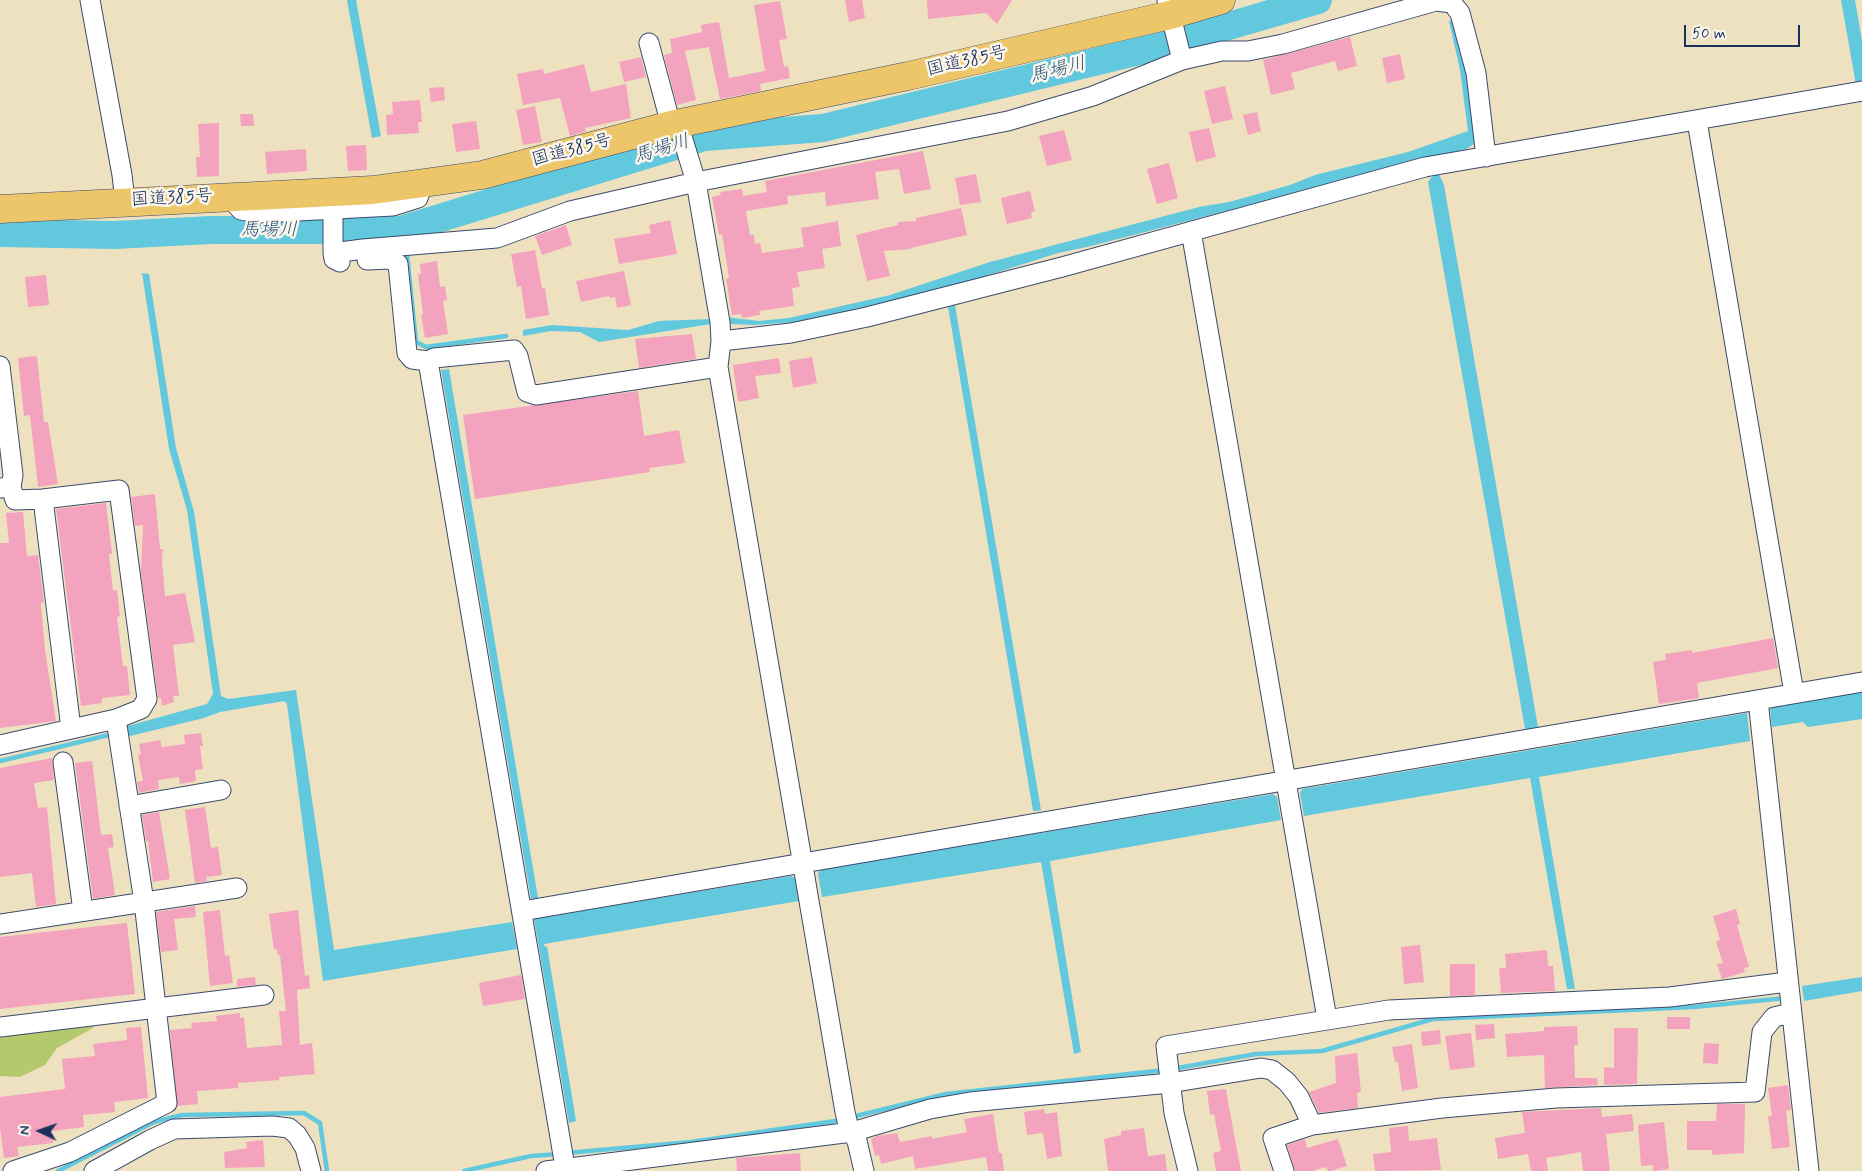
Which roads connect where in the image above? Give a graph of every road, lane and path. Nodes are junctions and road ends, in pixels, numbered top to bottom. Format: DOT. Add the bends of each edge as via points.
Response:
graph roads {
  1 [pos="90,0"];
  2 [pos="1222,0"];
  3 [pos="1170,15"];
  4 [pos="650,43"];
  5 [pos="1181,56"];
  6 [pos="1862,92"];
  7 [pos="1697,120"];
  8 [pos="676,129"];
  9 [pos="1486,157"];
  10 [pos="696,182"];
  11 [pos="424,184"];
  12 [pos="228,197"];
  13 [pos="125,202"];
  14 [pos="0,209"];
  15 [pos="333,210"];
  16 [pos="1192,231"];
  17 [pos="334,253"];
  18 [pos="722,341"];
  19 [pos="428,361"];
  20 [pos="0,366"];
  21 [pos="718,367"];
  22 [pos="5,488"];
  23 [pos="42,500"];
  24 [pos="1862,682"];
  25 [pos="1794,693"];
  26 [pos="1758,700"];
  27 [pos="116,719"];
  28 [pos="71,729"];
  29 [pos="0,745"];
  30 [pos="63,762"];
  31 [pos="1285,781"];
  32 [pos="221,790"];
  33 [pos="129,806"];
  34 [pos="803,862"];
  35 [pos="237,888"];
  36 [pos="144,902"];
  37 [pos="84,911"];
  38 [pos="522,911"];
  39 [pos="0,924"];
  40 [pos="264,995"];
  41 [pos="1789,998"];
  42 [pos="157,1008"];
  43 [pos="1327,1019"];
  44 [pos="0,1028"];
  45 [pos="1169,1074"];
  46 [pos="848,1123"];
  47 [pos="1312,1126"];
  48 [pos="564,1158"];
  49 [pos="591,1168"];
  50 [pos="102,1169"];
  51 [pos="13,1171"];
  52 [pos="311,1171"];
  53 [pos="546,1171"];
  54 [pos="864,1171"];
  55 [pos="1188,1171"];
  56 [pos="1284,1171"];
  57 [pos="1810,1171"];
  1 -- 13 [label="street"];
  2 -- 3 [label="highway, 国道385号"];
  3 -- 5 [label="street"];
  3 -- 8 [label="highway, 国道385号"];
  4 -- 8 [label="street"];
  5 -- 9 [label="street" via="1248,51 1436,1 1452,3 1460,13 1476,73"];
  5 -- 10 [label="street" via="1093,96 1008,121"];
  6 -- 7 [label="street"];
  7 -- 9 [label="street"];
  7 -- 25 [label="street"];
  8 -- 10 [label="street" via="688,153"];
  8 -- 11 [label="highway, 国道385号" via="482,175"];
  9 -- 16 [label="street" via="1425,168"];
  10 -- 17 [label="street" via="570,211 497,238"];
  10 -- 18 [label="street"];
  11 -- 12 [label="highway, 国道385号" via="372,190"];
  11 -- 15 [label="street" via="418,198 393,206"];
  12 -- 13 [label="highway, 国道385号"];
  12 -- 15 [label="street" via="241,210 260,213"];
  13 -- 14 [label="highway, 国道385号"];
  15 -- 17 [label="street"];
  16 -- 18 [label="street" via="867,317 791,333"];
  16 -- 31 [label="street"];
  17 -- 19 [label="street" via="334,259 340,262 390,259 398,264 406,353 412,359"];
  18 -- 21 [label="street"];
  19 -- 21 [label="street" via="514,350 527,392 536,395"];
  19 -- 38 [label="street"];
  20 -- 22 [label="street" via="13,475"];
  21 -- 34 [label="street"];
  22 -- 23 [label="street" via="15,500"];
  23 -- 27 [label="street" via="119,490 147,699 141,708"];
  23 -- 28 [label="street"];
  24 -- 25 [label="street"];
  25 -- 26 [label="street"];
  26 -- 31 [label="street"];
  26 -- 41 [label="street"];
  27 -- 28 [label="street"];
  27 -- 33 [label="street"];
  28 -- 29 [label="street"];
  30 -- 37 [label="street"];
  31 -- 34 [label="street"];
  31 -- 43 [label="street"];
  32 -- 33 [label="street"];
  33 -- 36 [label="street"];
  34 -- 38 [label="street"];
  34 -- 46 [label="street"];
  35 -- 36 [label="street"];
  36 -- 37 [label="street"];
  36 -- 42 [label="street"];
  37 -- 39 [label="street"];
  38 -- 48 [label="street"];
  40 -- 42 [label="street"];
  41 -- 43 [label="street" via="1670,997 1411,1008"];
  41 -- 47 [label="street" via="1762,1032 1755,1092 1548,1098 1442,1108"];
  41 -- 57 [label="street"];
  42 -- 44 [label="street"];
  42 -- 51 [label="street" via="167,1102 70,1152"];
  43 -- 45 [label="street" via="1166,1046"];
  45 -- 46 [label="street"];
  45 -- 47 [label="street" via="1272,1070 1299,1097"];
  45 -- 55 [label="street" via="1174,1113"];
  46 -- 49 [label="street"];
  46 -- 54 [label="street" via="858,1141"];
  47 -- 56 [label="street" via="1273,1138"];
  48 -- 49 [label="street"];
  48 -- 53 [label="street"];
  50 -- 52 [label="street" via="150,1140 174,1130 272,1126 289,1128 297,1135 305,1148"];
}
